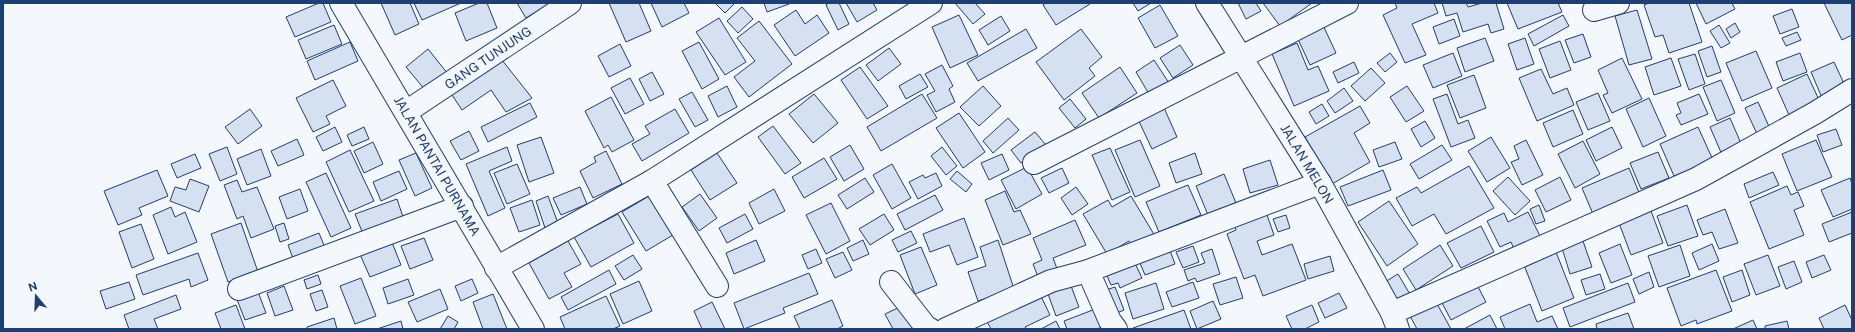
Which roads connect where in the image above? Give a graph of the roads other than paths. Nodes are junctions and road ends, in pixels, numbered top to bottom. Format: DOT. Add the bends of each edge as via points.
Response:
graph roads {
  1 [pos="341,3"];
  2 [pos="570,3"];
  3 [pos="931,3"];
  4 [pos="1207,3"];
  5 [pos="1347,3"];
  6 [pos="1618,3"];
  7 [pos="1594,10"];
  8 [pos="1241,56"];
  9 [pos="1852,90"];
  10 [pos="406,112"];
  11 [pos="1034,163"];
  12 [pos="652,181"];
  13 [pos="1320,183"];
  14 [pos="462,206"];
  15 [pos="496,268"];
  16 [pos="1088,271"];
  17 [pos="891,282"];
  18 [pos="717,286"];
  19 [pos="239,289"];
  20 [pos="1395,321"];
  21 [pos="532,329"];
  22 [pos="930,329"];
  23 [pos="946,329"];
  24 [pos="1116,329"];
  1 -- 10 [label="street, JALAN PANTAI PURNAMA"];
  2 -- 10 [label="street, GANG TUNJUNG"];
  3 -- 12 [label="street"];
  4 -- 8 [label="street, JALAN MELON"];
  5 -- 8 [label="street"];
  6 -- 7 [label="street"];
  8 -- 11 [label="street"];
  8 -- 13 [label="street, JALAN MELON"];
  9 -- 20 [label="street" via="1815,114 1696,179"];
  10 -- 14 [label="street, JALAN PANTAI PURNAMA"];
  12 -- 15 [label="street"];
  12 -- 18 [label="street"];
  13 -- 16 [label="street"];
  13 -- 20 [label="street, JALAN MELON"];
  14 -- 15 [label="street, JALAN PANTAI PURNAMA"];
  14 -- 19 [label="street"];
  15 -- 21 [label="street, JALAN PANTAI PURNAMA"];
  16 -- 23 [label="street" via="1052,281"];
  16 -- 24 [label="street" via="1110,322"];
  17 -- 22 [label="street"];
}
